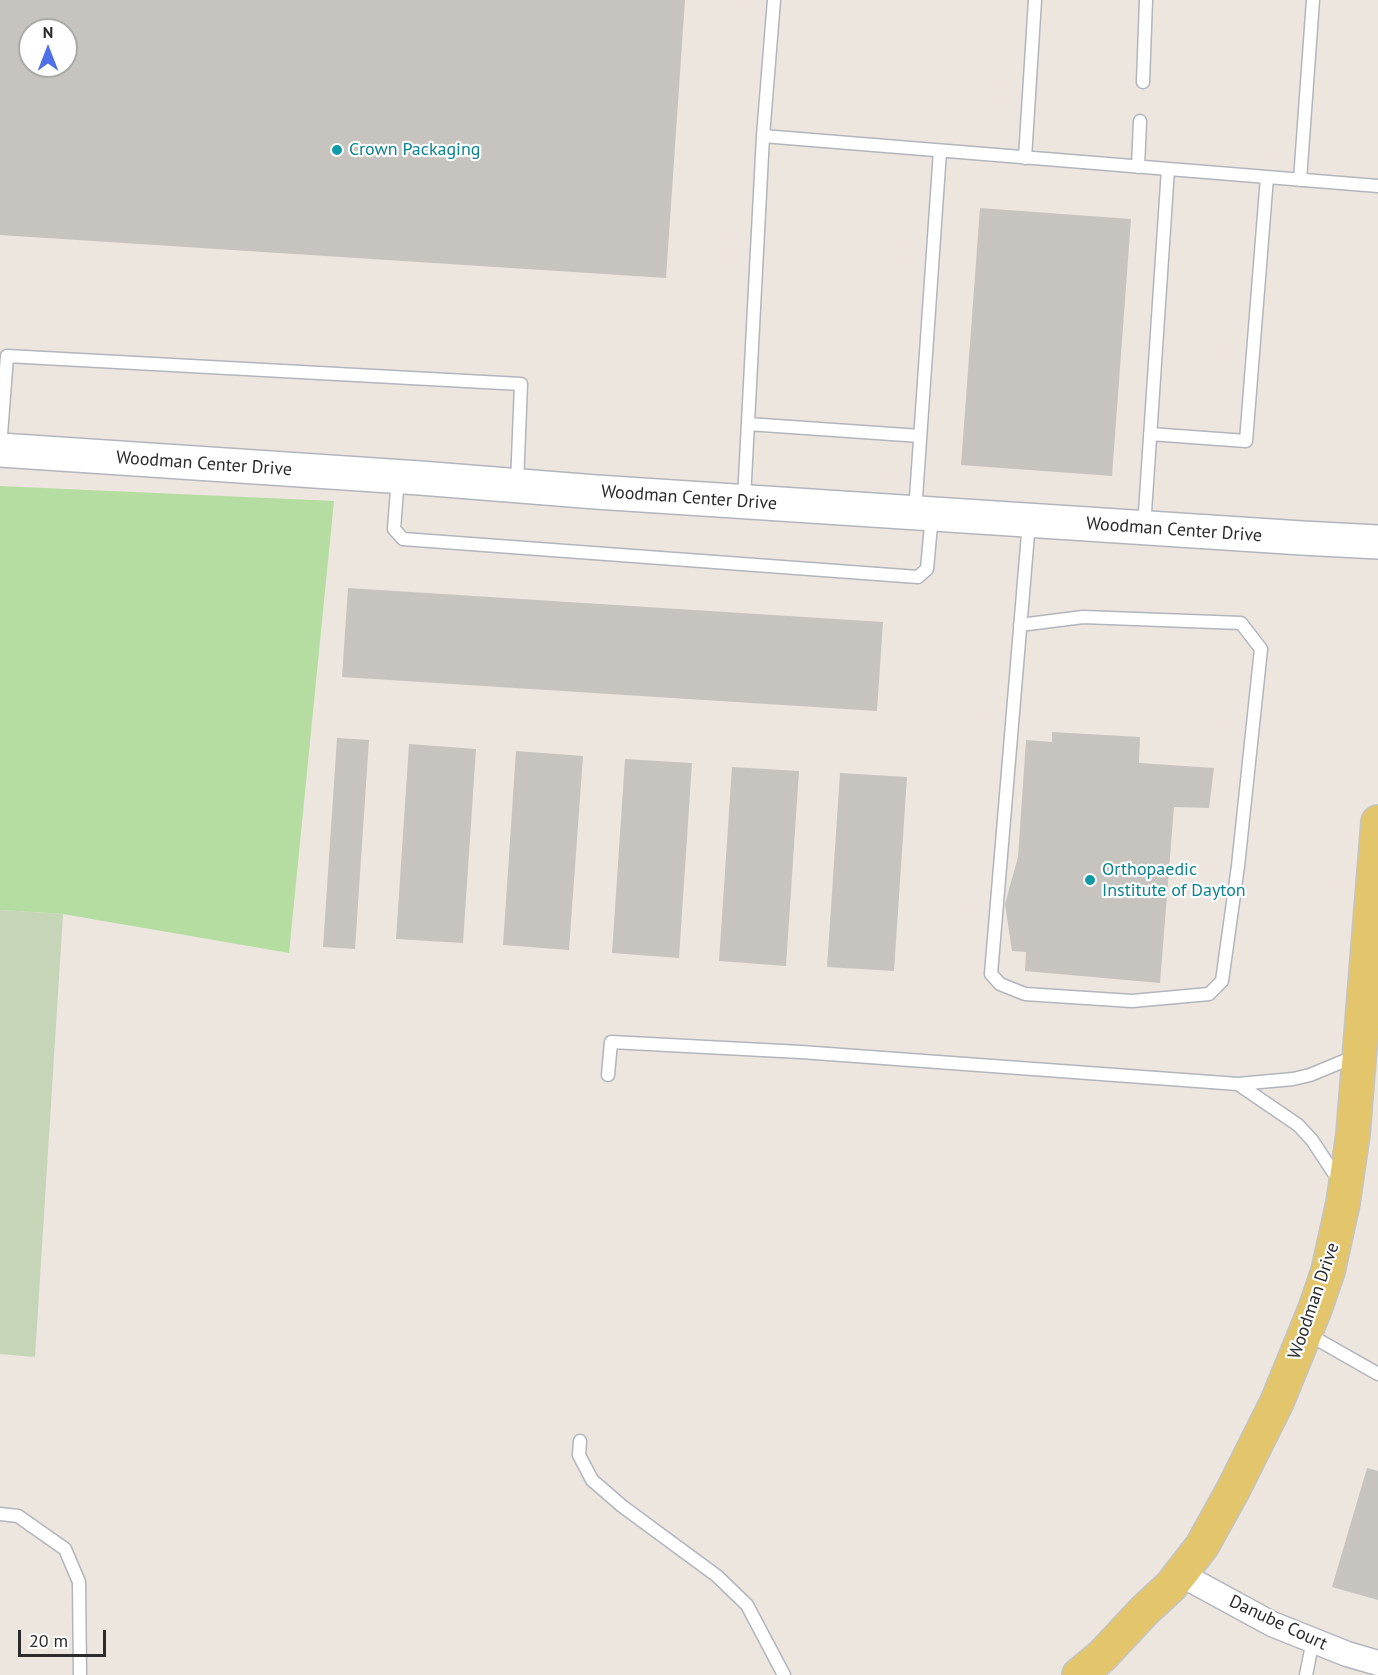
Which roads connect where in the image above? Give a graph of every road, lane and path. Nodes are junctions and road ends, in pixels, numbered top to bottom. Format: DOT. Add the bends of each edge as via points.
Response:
graph roads {
  1 [pos="774,0"];
  2 [pos="1035,0"];
  3 [pos="1146,0"];
  4 [pos="1313,0"];
  5 [pos="1143,82"];
  6 [pos="1140,121"];
  7 [pos="763,136"];
  8 [pos="940,151"];
  9 [pos="1024,158"];
  10 [pos="1138,167"];
  11 [pos="1168,169"];
  12 [pos="1267,177"];
  13 [pos="1300,180"];
  14 [pos="1378,186"];
  15 [pos="748,424"];
  16 [pos="1150,434"];
  17 [pos="920,436"];
  18 [pos="0,449"];
  19 [pos="399,476"];
  20 [pos="517,485"];
  21 [pos="744,502"];
  22 [pos="923,513"];
  23 [pos="1029,520"];
  24 [pos="1144,528"];
  25 [pos="1378,542"];
  26 [pos="1020,626"];
  27 [pos="1378,822"];
  28 [pos="1364,1040"];
  29 [pos="608,1075"];
  30 [pos="1238,1084"];
  31 [pos="1345,1190"];
  32 [pos="1305,1332"];
  33 [pos="1378,1374"];
  34 [pos="580,1441"];
  35 [pos="0,1514"];
  36 [pos="1182,1575"];
  37 [pos="1313,1640"];
  38 [pos="1378,1663"];
  39 [pos="80,1675"];
  40 [pos="784,1675"];
  41 [pos="1079,1675"];
  42 [pos="1306,1675"];
  1 -- 7 [label="lane"];
  2 -- 9 [label="lane"];
  3 -- 5 [label="lane"];
  4 -- 13 [label="lane"];
  6 -- 10 [label="lane"];
  7 -- 8 [label="lane"];
  7 -- 15 [label="lane"];
  8 -- 9 [label="lane"];
  8 -- 17 [label="lane"];
  9 -- 10 [label="lane"];
  10 -- 11 [label="lane"];
  11 -- 12 [label="lane"];
  11 -- 16 [label="lane"];
  12 -- 13 [label="lane"];
  12 -- 16 [label="lane" via="1246,441"];
  13 -- 14 [label="lane"];
  15 -- 17 [label="lane"];
  15 -- 21 [label="lane"];
  16 -- 24 [label="lane"];
  17 -- 22 [label="lane"];
  18 -- 19 [label="street, Woodman Center Drive"];
  18 -- 20 [label="lane" via="8,356 521,384"];
  19 -- 20 [label="street, Woodman Center Drive"];
  19 -- 22 [label="lane" via="394,529 404,539 918,577 927,569"];
  20 -- 21 [label="street, Woodman Center Drive"];
  21 -- 22 [label="street, Woodman Center Drive"];
  22 -- 23 [label="street, Woodman Center Drive"];
  23 -- 24 [label="street, Woodman Center Drive"];
  23 -- 26 [label="lane"];
  24 -- 25 [label="street, Woodman Center Drive"];
  26 -- 26 [label="lane" via="991,974 1000,984 1025,994 1132,1001 1209,994 1222,981 1261,649 1241,622 1083,617"];
  27 -- 28 [label="main road, Woodman Drive"];
  28 -- 30 [label="lane" via="1310,1075"];
  28 -- 31 [label="main road, Woodman Drive"];
  29 -- 30 [label="lane" via="611,1042"];
  30 -- 31 [label="lane" via="1298,1125"];
  31 -- 32 [label="main road, Woodman Drive" via="1328,1271"];
  32 -- 33 [label="lane"];
  32 -- 36 [label="main road, Woodman Drive" via="1277,1401 1233,1490"];
  34 -- 40 [label="lane" via="579,1455 592,1480 717,1576 747,1605"];
  35 -- 39 [label="lane" via="18,1516 65,1549 79,1582"];
  36 -- 37 [label="street, Danube Court" via="1272,1624"];
  36 -- 41 [label="main road, Woodman Drive"];
  37 -- 38 [label="street, Danube Court"];
  37 -- 42 [label="lane"];
}
